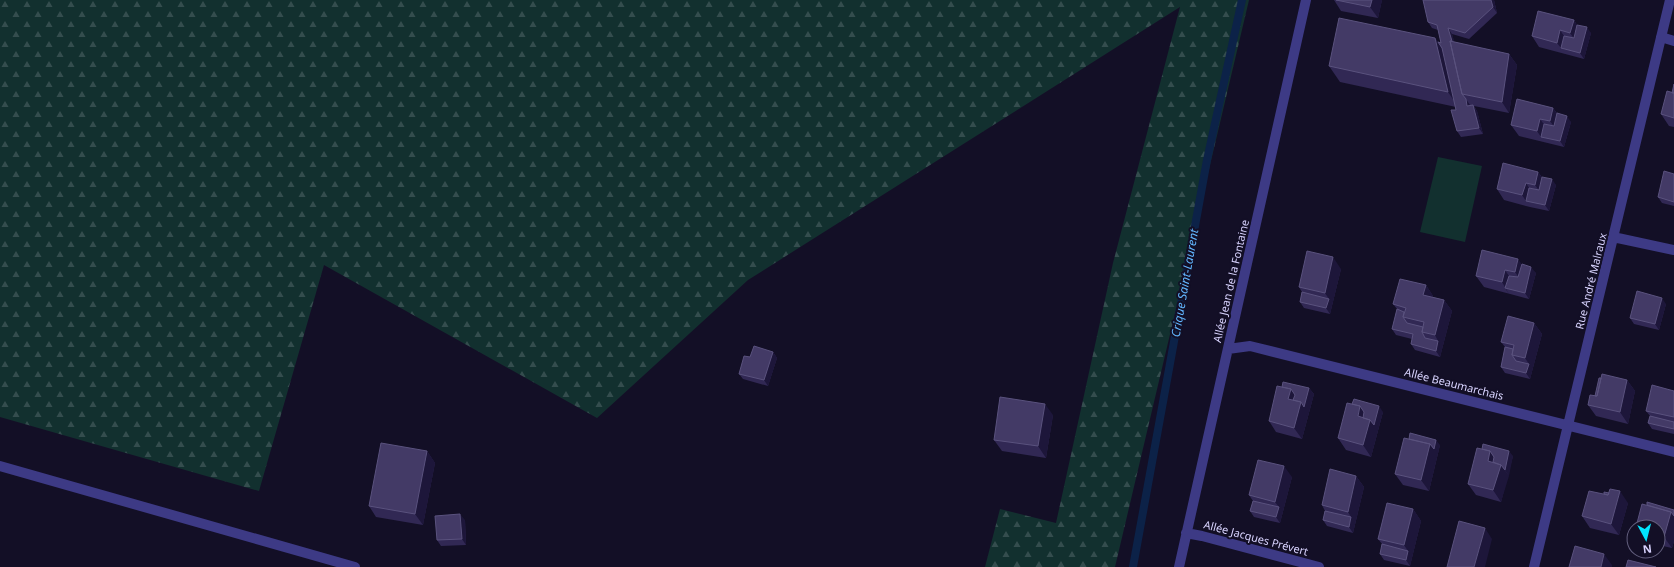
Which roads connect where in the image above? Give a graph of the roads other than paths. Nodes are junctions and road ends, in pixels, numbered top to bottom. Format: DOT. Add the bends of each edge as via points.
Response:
graph roads {
  1 [pos="1306,0"];
  2 [pos="1670,0"];
  3 [pos="1661,37"];
  4 [pos="1674,40"];
  5 [pos="1613,237"];
  6 [pos="1674,250"];
  7 [pos="1228,349"];
  8 [pos="1568,424"];
  9 [pos="1674,452"];
  10 [pos="0,466"];
  11 [pos="1186,533"];
  12 [pos="355,567"];
  13 [pos="1179,567"];
  14 [pos="1319,567"];
  15 [pos="1534,567"];
  1 -- 7 [label="street, Allée Jean de la Fontaine"];
  2 -- 3 [label="street, Rue André Malraux"];
  3 -- 4 [label="street"];
  3 -- 5 [label="street, Rue André Malraux"];
  5 -- 6 [label="street"];
  5 -- 8 [label="street, Rue André Malraux"];
  7 -- 8 [label="street, Allée Beaumarchais" via="1250,346"];
  7 -- 11 [label="street, Allée Jean de la Fontaine"];
  8 -- 9 [label="street, Allée Beaumarchais"];
  8 -- 15 [label="street, Rue André Malraux"];
  10 -- 12 [label="street"];
  11 -- 13 [label="street, Allée Jean de la Fontaine"];
  11 -- 14 [label="street, Allée Jacques Prévert"];
}
